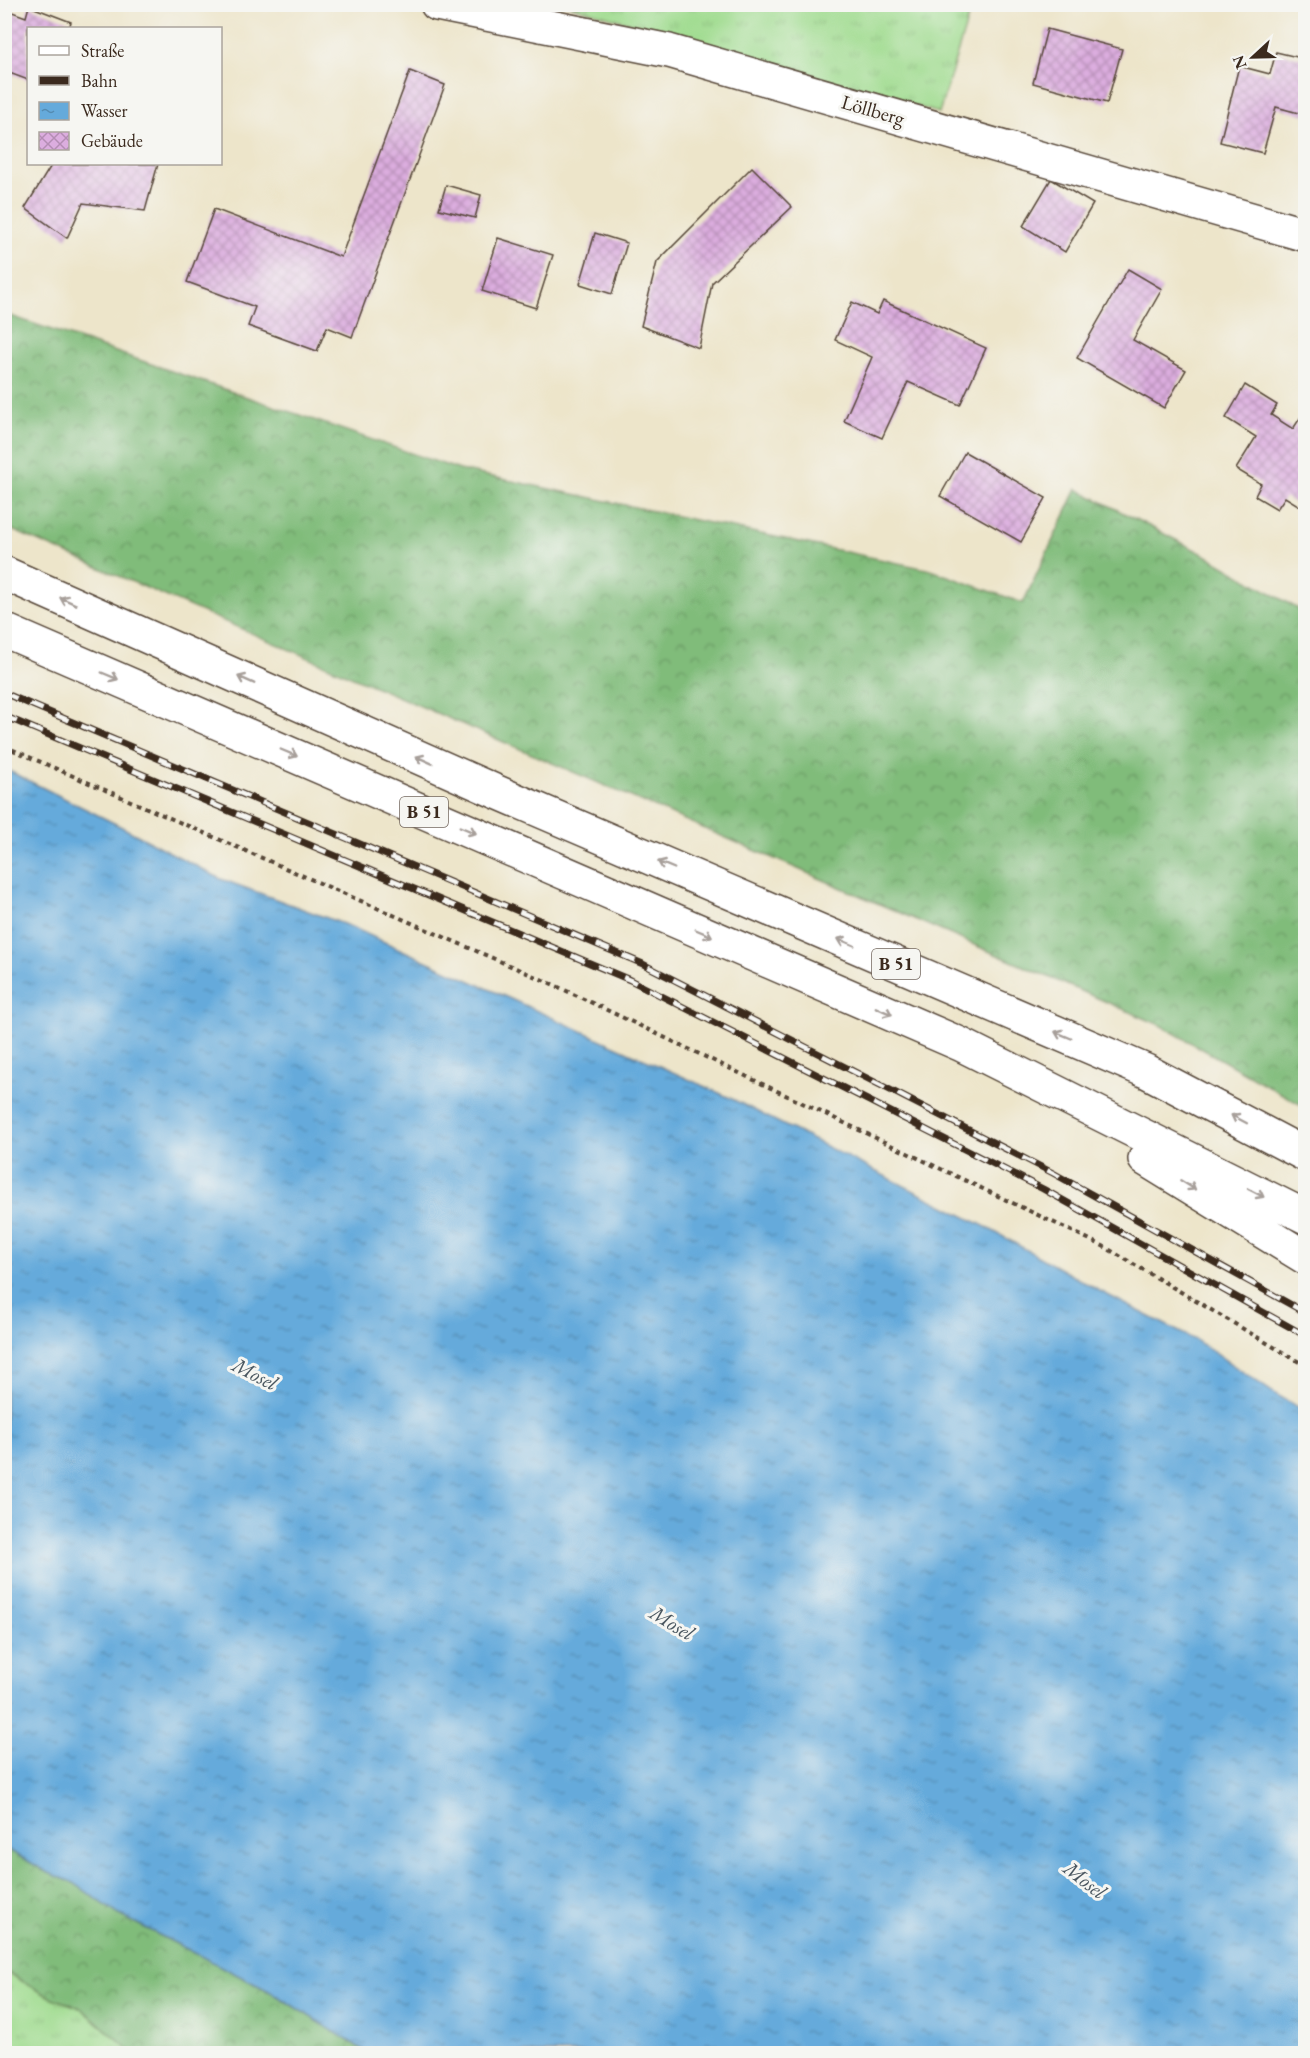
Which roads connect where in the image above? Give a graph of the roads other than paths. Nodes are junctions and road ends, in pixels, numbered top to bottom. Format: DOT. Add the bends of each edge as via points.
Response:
graph roads {
  1 [pos="436,4"];
  2 [pos="1305,235"];
  3 [pos="4,573"];
  4 [pos="4,630"];
  5 [pos="960,1044"];
  6 [pos="1301,1153"];
  7 [pos="1305,1217"];
  8 [pos="1305,1258"];
  1 -- 2 [label="main road, Löllberg" via="669,51"];
  6 -- 3 [label="main road, B 51, one-way" via="1146,1071 497,792"];
  4 -- 5 [label="main road, B 51, one-way"];
  5 -- 7 [label="main road, B 51, one-way"];
  5 -- 8 [label="main road, one-way"];
}
